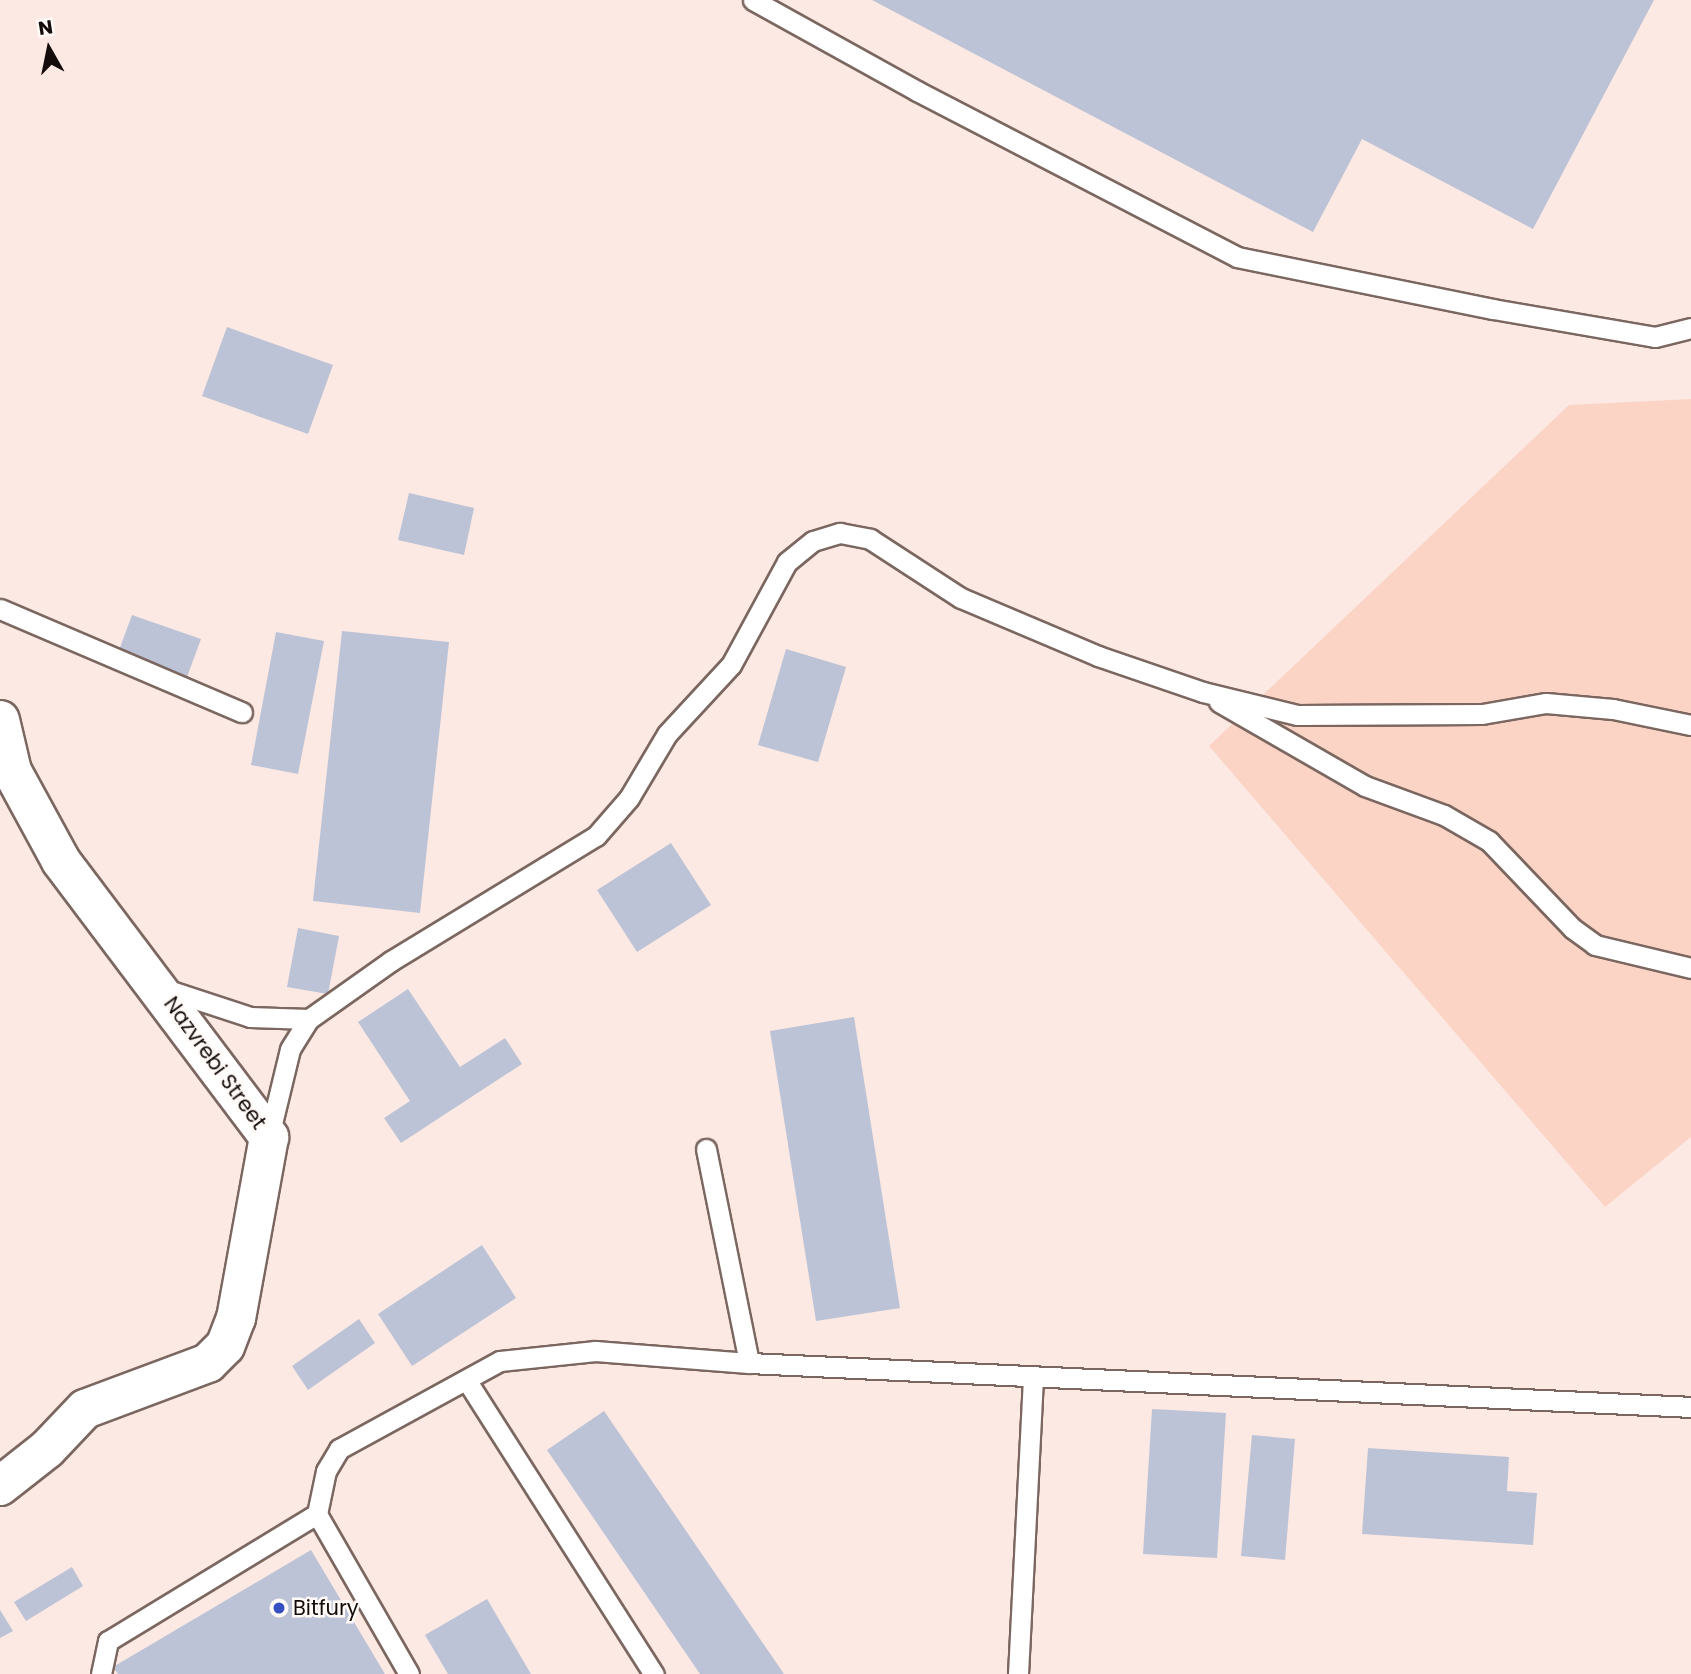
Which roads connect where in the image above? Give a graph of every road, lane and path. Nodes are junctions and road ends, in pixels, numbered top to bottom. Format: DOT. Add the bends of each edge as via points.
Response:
graph roads {
  1 [pos="754,0"];
  2 [pos="1691,328"];
  3 [pos="0,609"];
  4 [pos="1203,692"];
  5 [pos="242,712"];
  6 [pos="0,720"];
  7 [pos="1691,725"];
  8 [pos="1691,968"];
  9 [pos="161,988"];
  10 [pos="309,1019"];
  11 [pos="269,1137"];
  12 [pos="706,1149"];
  13 [pos="749,1363"];
  14 [pos="1033,1377"];
  15 [pos="467,1381"];
  16 [pos="1691,1407"];
  17 [pos="0,1486"];
  18 [pos="317,1514"];
  19 [pos="101,1674"];
  20 [pos="409,1674"];
  21 [pos="654,1674"];
  22 [pos="1018,1674"];
  1 -- 2 [label="lane" via="917,91 1237,257 1655,337"];
  3 -- 5 [label="lane"];
  4 -- 7 [label="lane" via="1297,715 1482,714 1546,704 1613,709"];
  4 -- 8 [label="lane" via="1365,786 1444,815 1489,841 1572,928 1595,945"];
  4 -- 10 [label="lane" via="1098,656 961,598 870,539 840,533 813,541 787,562 731,665 667,734 629,798 596,836 391,961"];
  6 -- 9 [label="street, Nazvrebi Street" via="12,771 61,861"];
  9 -- 10 [label="lane" via="250,1017"];
  9 -- 11 [label="street, Nazvrebi Street"];
  10 -- 11 [label="lane" via="290,1049"];
  11 -- 17 [label="street, Nazvrebi Street" via="236,1318 225,1346 208,1363 85,1409"];
  12 -- 13 [label="lane"];
  13 -- 14 [label="lane"];
  13 -- 15 [label="lane" via="596,1351 500,1361"];
  14 -- 16 [label="lane"];
  14 -- 22 [label="lane"];
  15 -- 18 [label="lane" via="339,1449 326,1471"];
  15 -- 21 [label="lane"];
  18 -- 19 [label="lane" via="108,1641"];
  18 -- 20 [label="lane"];
}
